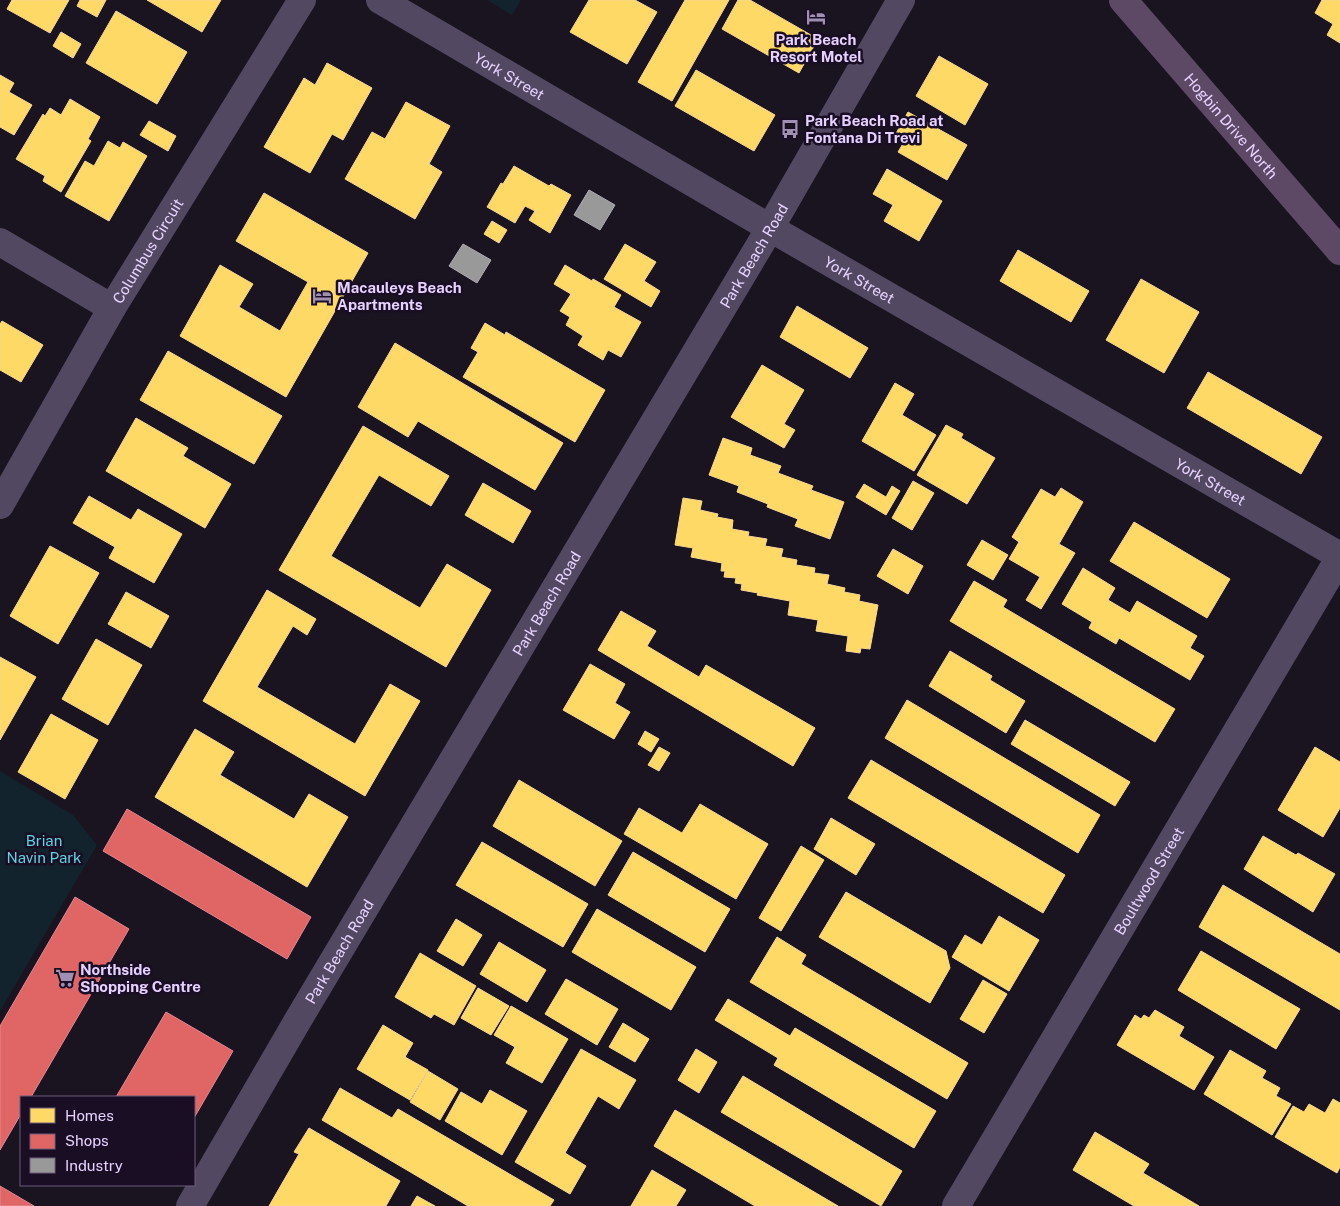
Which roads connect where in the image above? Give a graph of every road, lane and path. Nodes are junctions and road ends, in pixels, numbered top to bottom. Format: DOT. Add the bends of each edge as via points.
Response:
graph roads {
  1 [pos="302,0"];
  2 [pos="380,0"];
  3 [pos="901,0"];
  4 [pos="1123,0"];
  5 [pos="770,228"];
  6 [pos="0,242"];
  7 [pos="1340,251"];
  8 [pos="112,308"];
  9 [pos="0,505"];
  10 [pos="1340,557"];
  11 [pos="190,1206"];
  12 [pos="956,1206"];
  1 -- 8 [label="street, Columbus Circuit"];
  2 -- 5 [label="street, York Street"];
  3 -- 5 [label="street, Park Beach Road"];
  4 -- 7 [label="main road, Hogbin Drive North"];
  5 -- 10 [label="street, York Street"];
  5 -- 11 [label="street, Park Beach Road"];
  6 -- 8 [label="street"];
  8 -- 9 [label="street, Columbus Circuit"];
  10 -- 12 [label="street, Boultwood Street"];
}
